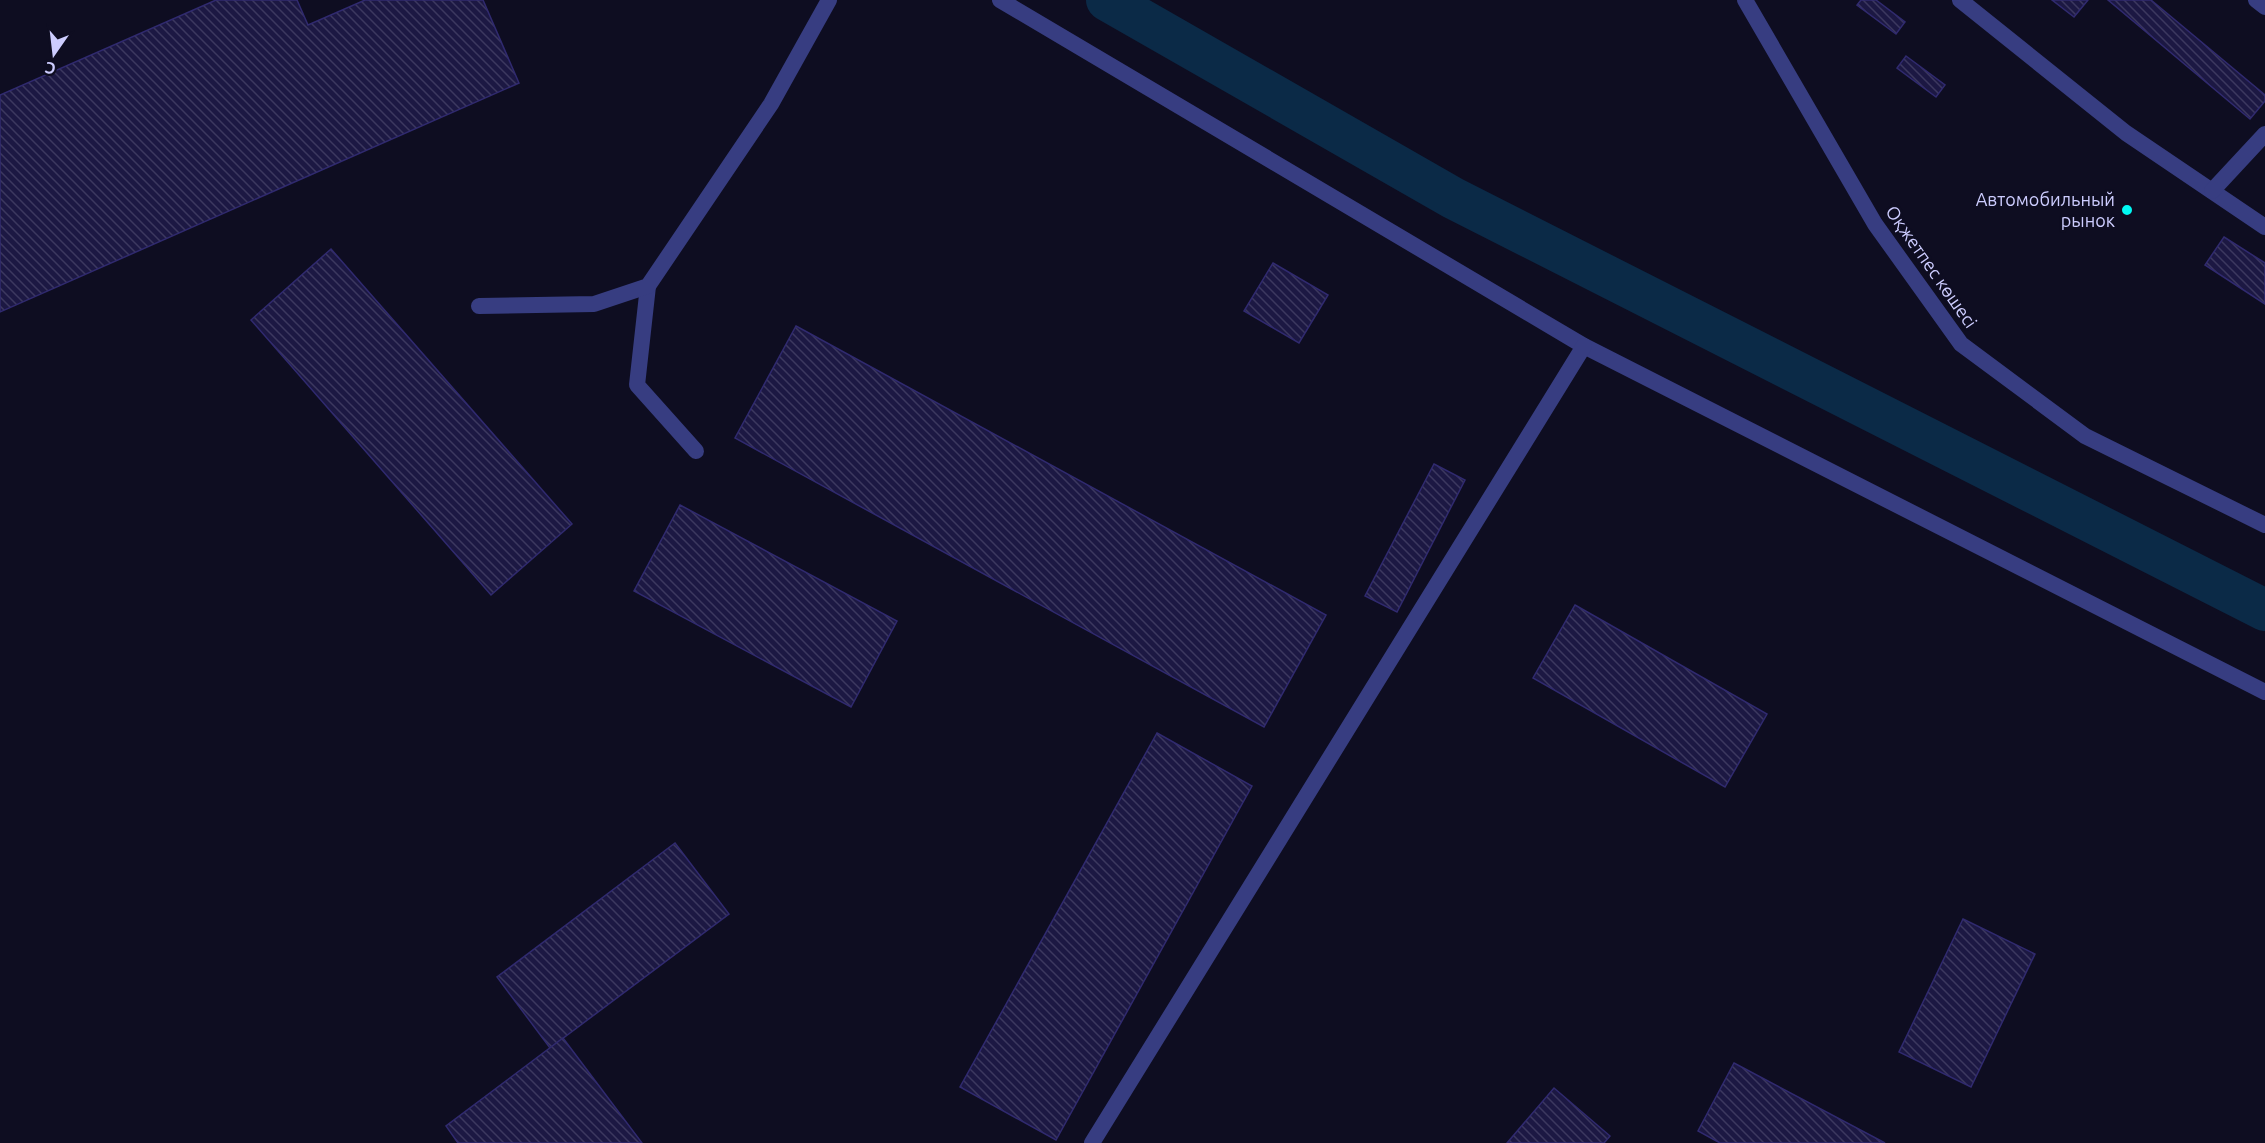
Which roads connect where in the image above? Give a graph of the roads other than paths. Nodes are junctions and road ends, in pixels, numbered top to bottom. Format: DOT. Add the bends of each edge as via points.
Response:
graph roads {
  1 [pos="829,0"];
  2 [pos="1000,0"];
  3 [pos="1745,0"];
  4 [pos="1960,0"];
  5 [pos="2256,0"];
  6 [pos="2265,7"];
  7 [pos="2265,134"];
  8 [pos="2212,191"];
  9 [pos="2265,227"];
  10 [pos="648,286"];
  11 [pos="479,306"];
  12 [pos="1584,346"];
  13 [pos="696,451"];
  14 [pos="2265,525"];
  15 [pos="2265,692"];
  16 [pos="1092,1143"];
  1 -- 10 [label="street" via="771,104"];
  2 -- 12 [label="street"];
  3 -- 14 [label="street, Оқжетпес көшесі" via="1875,225 1961,344 2085,436"];
  4 -- 8 [label="street" via="2126,133"];
  5 -- 6 [label="street"];
  7 -- 8 [label="street"];
  8 -- 9 [label="street"];
  10 -- 11 [label="street" via="594,304"];
  10 -- 13 [label="street" via="637,385"];
  12 -- 15 [label="street"];
  12 -- 16 [label="street"];
}
